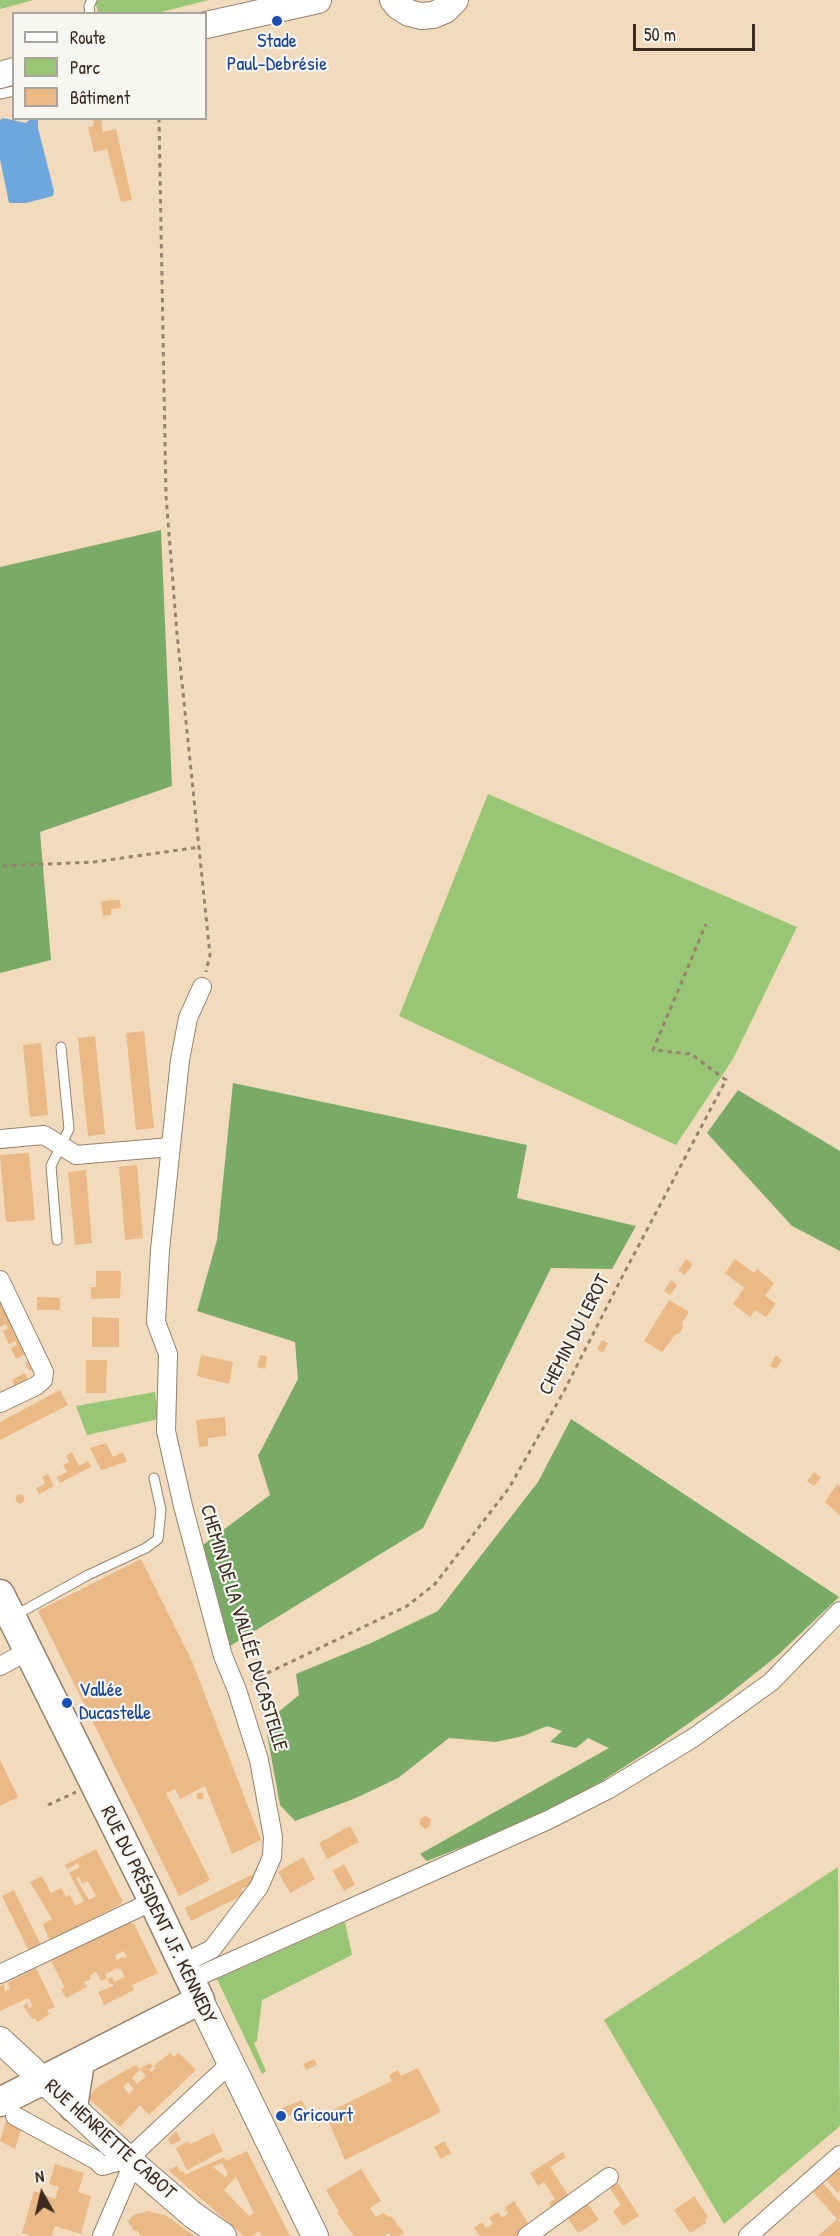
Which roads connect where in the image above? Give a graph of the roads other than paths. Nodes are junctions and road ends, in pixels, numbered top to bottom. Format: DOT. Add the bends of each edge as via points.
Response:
graph roads {
  1 [pos="318,0"];
  2 [pos="393,0"];
  3 [pos="455,0"];
  4 [pos="207,25"];
  5 [pos="202,987"];
  6 [pos="61,1047"];
  7 [pos="0,1139"];
  8 [pos="60,1145"];
  9 [pos="171,1148"];
  10 [pos="57,1240"];
  11 [pos="0,1280"];
  12 [pos="0,1403"];
  13 [pos="154,1478"];
  14 [pos="6,1606"];
  15 [pos="840,1611"];
  16 [pos="28,1651"];
  17 [pos="0,1666"];
  18 [pos="153,1901"];
  19 [pos="0,1974"];
  20 [pos="191,1982"];
  21 [pos="0,2040"];
  22 [pos="80,2062"];
  23 [pos="232,2062"];
  24 [pos="44,2080"];
  25 [pos="0,2090"];
  26 [pos="73,2107"];
  27 [pos="7,2109"];
  28 [pos="840,2155"];
  29 [pos="128,2159"];
  30 [pos="609,2176"];
  31 [pos="102,2236"];
  32 [pos="223,2236"];
  33 [pos="315,2236"];
  34 [pos="527,2236"];
  35 [pos="748,2236"];
  1 -- 4 [label="street"];
  2 -- 3 [label="street" via="409,13 421,16 445,10"];
  5 -- 9 [label="street, CHEMIN DE LA VALLÉE DUCASTELLE" via="188,1017"];
  6 -- 8 [label="lane" via="69,1129"];
  7 -- 8 [label="street" via="44,1136"];
  8 -- 9 [label="street" via="76,1155"];
  8 -- 10 [label="lane" via="51,1166"];
  9 -- 20 [label="street, CHEMIN DE LA VALLÉE DUCASTELLE" via="156,1322 168,1354 166,1431 207,1600 259,1760 273,1838 272,1857 259,1887"];
  11 -- 12 [label="street" via="45,1372 36,1386"];
  13 -- 14 [label="lane" via="160,1510 158,1539 88,1575"];
  14 -- 16 [label="main road, RUE DU PRÉSIDENT J.F. KENNEDY"];
  15 -- 20 [label="street" via="771,1682 693,1738 609,1790"];
  16 -- 17 [label="street"];
  16 -- 18 [label="main road, RUE DU PRÉSIDENT J.F. KENNEDY"];
  18 -- 19 [label="street"];
  18 -- 20 [label="main road, RUE DU PRÉSIDENT J.F. KENNEDY"];
  20 -- 22 [label="main road"];
  20 -- 23 [label="street, RUE DU PRÉSIDENT J.F. KENNEDY"];
  21 -- 24 [label="street, RUE HENRIETTE CABOT"];
  22 -- 24 [label="main road"];
  22 -- 26 [label="main road"];
  23 -- 29 [label="street"];
  23 -- 33 [label="street, RUE DU PRÉSIDENT J.F. KENNEDY"];
  24 -- 25 [label="main road"];
  24 -- 26 [label="street, RUE HENRIETTE CABOT"];
  24 -- 27 [label="main road"];
  26 -- 29 [label="street, RUE HENRIETTE CABOT"];
  27 -- 29 [label="street" via="102,2166"];
  28 -- 35 [label="street"];
  29 -- 31 [label="street" via="129,2174"];
  29 -- 32 [label="street, RUE HENRIETTE CABOT"];
  30 -- 34 [label="street"];
}
